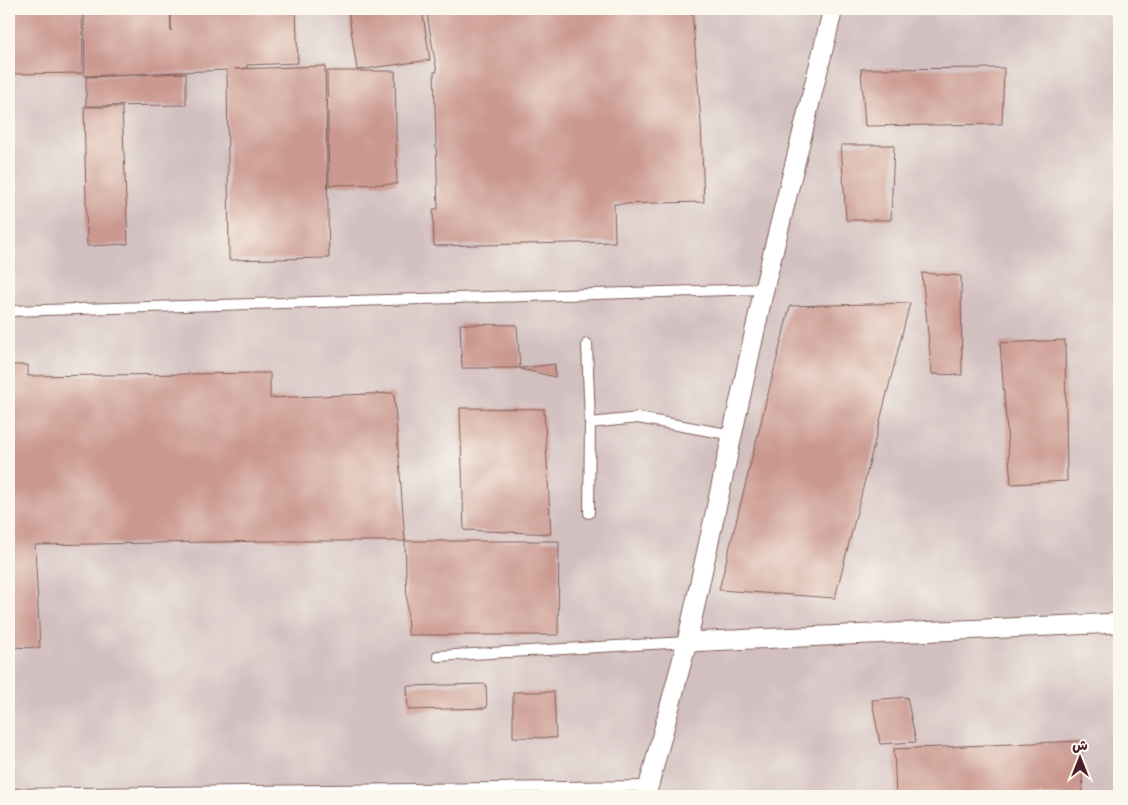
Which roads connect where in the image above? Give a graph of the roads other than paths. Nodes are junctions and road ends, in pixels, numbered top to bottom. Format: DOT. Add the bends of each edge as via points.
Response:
graph roads {
  1 [pos="833,9"];
  2 [pos="764,289"];
  3 [pos="9,311"];
  4 [pos="587,344"];
  5 [pos="590,423"];
  6 [pos="733,435"];
  7 [pos="588,513"];
  8 [pos="1119,623"];
  9 [pos="687,642"];
  10 [pos="438,656"];
  11 [pos="647,791"];
  12 [pos="9,794"];
  1 -- 2 [label="street"];
  2 -- 3 [label="lane"];
  2 -- 6 [label="street"];
  4 -- 5 [label="lane"];
  5 -- 6 [label="lane" via="638,418"];
  5 -- 7 [label="lane"];
  6 -- 9 [label="street"];
  8 -- 9 [label="street"];
  9 -- 10 [label="lane"];
  9 -- 11 [label="street"];
  11 -- 12 [label="lane"];
}
